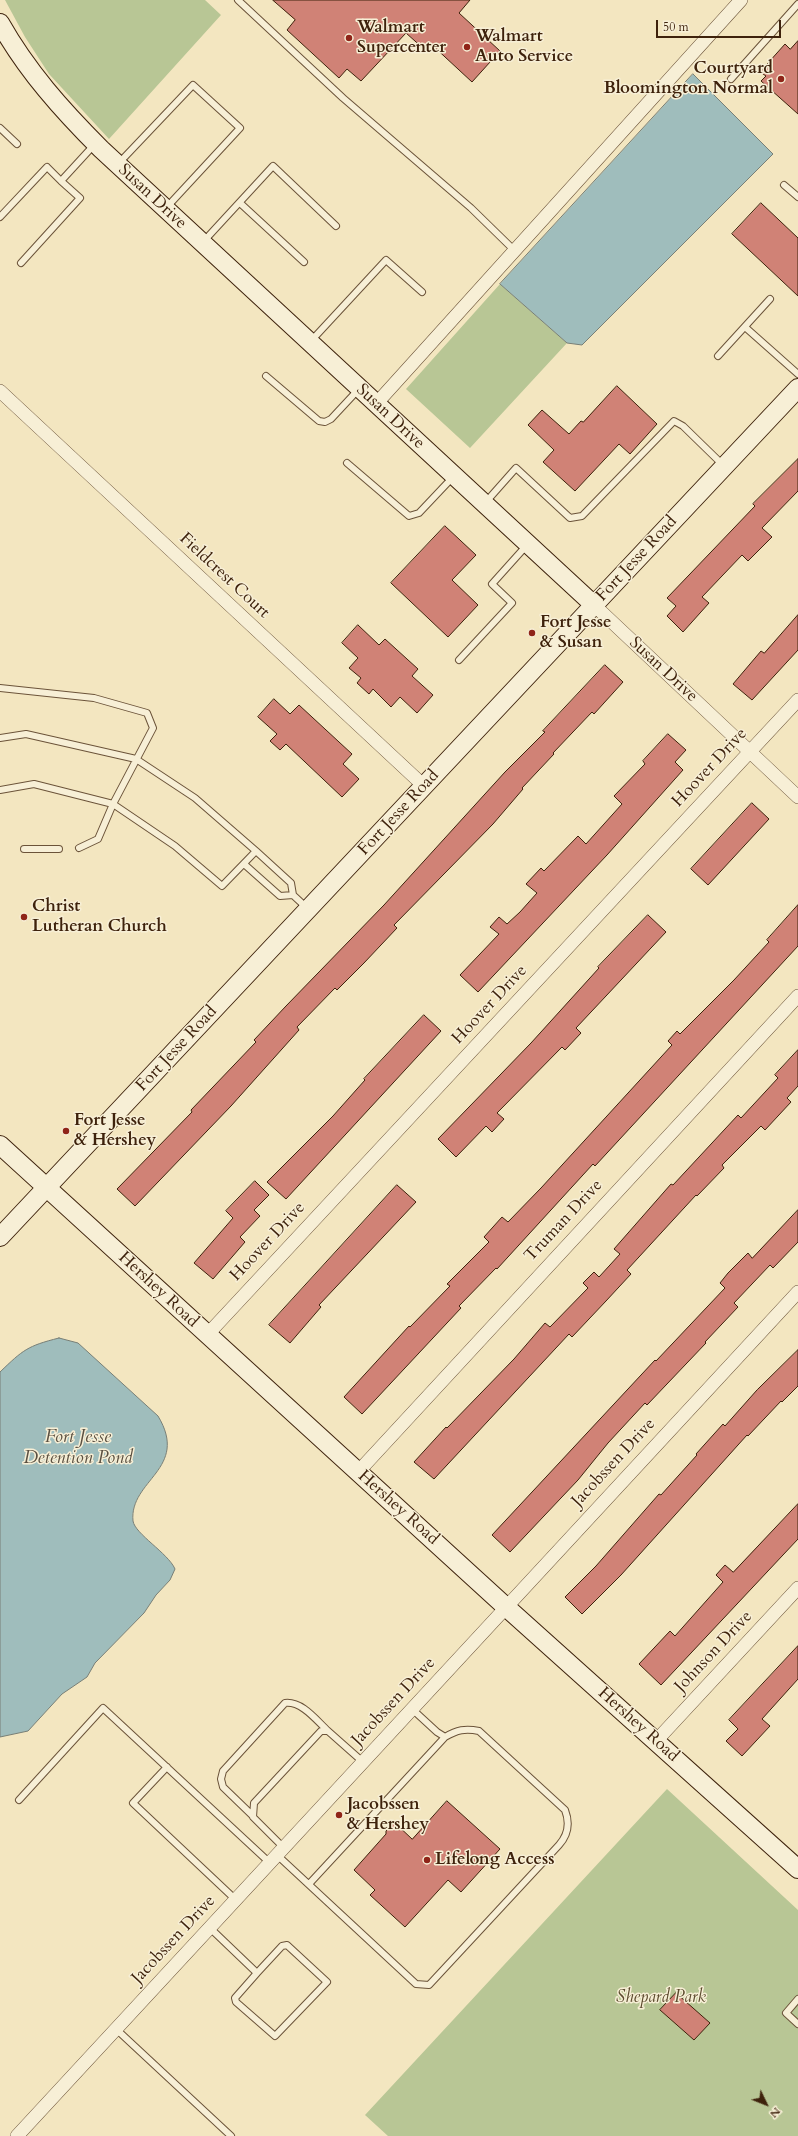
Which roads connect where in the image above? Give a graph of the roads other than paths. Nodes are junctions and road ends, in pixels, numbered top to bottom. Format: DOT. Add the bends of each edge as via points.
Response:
graph roads {
  1 [pos="238,0"];
  2 [pos="739,1"];
  3 [pos="798,4"];
  4 [pos="2,31"];
  5 [pos="730,79"];
  6 [pos="0,128"];
  7 [pos="95,143"];
  8 [pos="17,144"];
  9 [pos="117,165"];
  10 [pos="61,181"];
  11 [pos="784,185"];
  12 [pos="798,198"];
  13 [pos="240,203"];
  14 [pos="165,209"];
  15 [pos="0,217"];
  16 [pos="336,226"];
  17 [pos="202,243"];
  18 [pos="515,251"];
  19 [pos="304,262"];
  20 [pos="21,263"];
  21 [pos="422,292"];
  22 [pos="770,299"];
  23 [pos="745,327"];
  24 [pos="310,343"];
  25 [pos="718,356"];
  26 [pos="798,374"];
  27 [pos="266,376"];
  28 [pos="359,388"];
  29 [pos="798,388"];
  30 [pos="0,391"];
  31 [pos="376,404"];
  32 [pos="347,463"];
  33 [pos="724,466"];
  34 [pos="454,476"];
  35 [pos="484,504"];
  36 [pos="528,544"];
  37 [pos="594,605"];
  38 [pos="459,660"];
  39 [pos="0,688"];
  40 [pos="798,700"];
  41 [pos="0,738"];
  42 [pos="750,752"];
  43 [pos="136,759"];
  44 [pos="424,786"];
  45 [pos="0,790"];
  46 [pos="798,797"];
  47 [pos="113,804"];
  48 [pos="79,848"];
  49 [pos="24,849"];
  50 [pos="59,849"];
  51 [pos="256,851"];
  52 [pos="244,864"];
  53 [pos="293,895"];
  54 [pos="308,909"];
  55 [pos="798,996"];
  56 [pos="0,1145"];
  57 [pos="47,1187"];
  58 [pos="0,1237"];
  59 [pos="798,1292"];
  60 [pos="207,1334"];
  61 [pos="358,1472"];
  62 [pos="798,1588"];
  63 [pos="506,1608"];
  64 [pos="412,1709"];
  65 [pos="328,1731"];
  66 [pos="446,1737"];
  67 [pos="656,1741"];
  68 [pos="363,1762"];
  69 [pos="167,1767"];
  70 [pos="19,1800"];
  71 [pos="254,1817"];
  72 [pos="277,1855"];
  73 [pos="798,1869"];
  74 [pos="309,1884"];
  75 [pos="236,1900"];
  76 [pos="210,1928"];
  77 [pos="256,1973"];
  78 [pos="798,1999"];
  79 [pos="798,2024"];
  80 [pos="116,2030"];
  81 [pos="17,2136"];
  82 [pos="231,2136"];
  1 -- 18 [label="lane" via="343,98 471,208"];
  2 -- 18 [label="street"];
  3 -- 5 [label="lane"];
  4 -- 7 [label="main road, Susan Drive" via="34,76"];
  6 -- 8 [label="lane"];
  7 -- 9 [label="main road, Susan Drive"];
  7 -- 10 [label="lane"];
  9 -- 14 [label="main road, Susan Drive"];
  9 -- 14 [label="lane" via="193,85 240,128"];
  10 -- 15 [label="lane" via="47,167"];
  10 -- 20 [label="lane" via="80,198"];
  11 -- 12 [label="lane"];
  13 -- 16 [label="lane" via="273,166"];
  13 -- 17 [label="lane"];
  13 -- 19 [label="lane"];
  14 -- 17 [label="main road, Susan Drive"];
  17 -- 24 [label="main road, Susan Drive"];
  18 -- 31 [label="street"];
  21 -- 24 [label="lane" via="386,260"];
  22 -- 23 [label="lane"];
  23 -- 25 [label="lane"];
  23 -- 26 [label="lane"];
  24 -- 28 [label="main road, Susan Drive"];
  27 -- 28 [label="lane" via="319,421 325,422 331,419"];
  28 -- 31 [label="main road, Susan Drive"];
  29 -- 33 [label="main road, Fort Jesse Road"];
  30 -- 44 [label="street, Fieldcrest Court"];
  31 -- 34 [label="main road, Susan Drive"];
  32 -- 34 [label="lane" via="410,516 416,516"];
  33 -- 35 [label="lane" via="683,426 674,421 582,516 570,518 516,468"];
  33 -- 37 [label="main road, Fort Jesse Road"];
  34 -- 35 [label="main road, Susan Drive"];
  35 -- 36 [label="main road, Susan Drive"];
  36 -- 37 [label="main road, Susan Drive"];
  36 -- 38 [label="lane" via="492,584 512,603"];
  37 -- 42 [label="street, Susan Drive"];
  37 -- 44 [label="main road, Fort Jesse Road"];
  39 -- 43 [label="lane" via="94,698 146,713 153,728"];
  40 -- 42 [label="street, Hoover Drive"];
  41 -- 43 [label="lane" via="26,734"];
  42 -- 46 [label="street, Susan Drive"];
  42 -- 60 [label="street, Hoover Drive"];
  43 -- 47 [label="lane"];
  43 -- 51 [label="lane" via="195,798"];
  44 -- 54 [label="main road, Fort Jesse Road"];
  45 -- 47 [label="lane" via="34,784"];
  47 -- 48 [label="lane" via="98,838"];
  47 -- 52 [label="lane" via="175,846 222,886"];
  49 -- 50 [label="lane"];
  51 -- 52 [label="lane"];
  51 -- 53 [label="lane" via="291,883"];
  52 -- 53 [label="lane" via="280,896"];
  53 -- 54 [label="lane"];
  54 -- 57 [label="main road, Fort Jesse Road"];
  55 -- 61 [label="street, Truman Drive"];
  56 -- 57 [label="main road, Hershey Road"];
  57 -- 58 [label="main road, Fort Jesse Road"];
  57 -- 60 [label="main road, Hershey Road"];
  59 -- 63 [label="street, Jacobssen Drive"];
  60 -- 61 [label="main road, Hershey Road"];
  61 -- 63 [label="main road, Hershey Road"];
  62 -- 67 [label="street, Johnson Drive"];
  63 -- 64 [label="street, Jacobssen Drive"];
  63 -- 67 [label="main road, Hershey Road"];
  64 -- 66 [label="lane"];
  64 -- 68 [label="street, Jacobssen Drive"];
  65 -- 68 [label="lane"];
  65 -- 71 [label="lane" via="321,1731 254,1803"];
  65 -- 71 [label="lane" via="299,1704 285,1703 223,1771 223,1787"];
  66 -- 74 [label="lane"];
  66 -- 74 [label="lane" via="458,1730 479,1731 566,1810 566,1838 428,1985 416,1984"];
  67 -- 73 [label="main road, Hershey Road"];
  68 -- 72 [label="street, Jacobssen Drive"];
  69 -- 70 [label="lane" via="103,1708"];
  69 -- 72 [label="lane"];
  69 -- 75 [label="lane" via="133,1803"];
  71 -- 72 [label="lane"];
  72 -- 74 [label="lane"];
  72 -- 75 [label="street, Jacobssen Drive"];
  75 -- 76 [label="street, Jacobssen Drive"];
  76 -- 77 [label="lane"];
  76 -- 80 [label="street, Jacobssen Drive"];
  77 -- 77 [label="lane" via="282,1946 287,1946 327,1982 276,2036 234,1998"];
  78 -- 79 [label="lane" via="786,2013"];
  80 -- 81 [label="street, Jacobssen Drive"];
  80 -- 82 [label="lane"];
}
